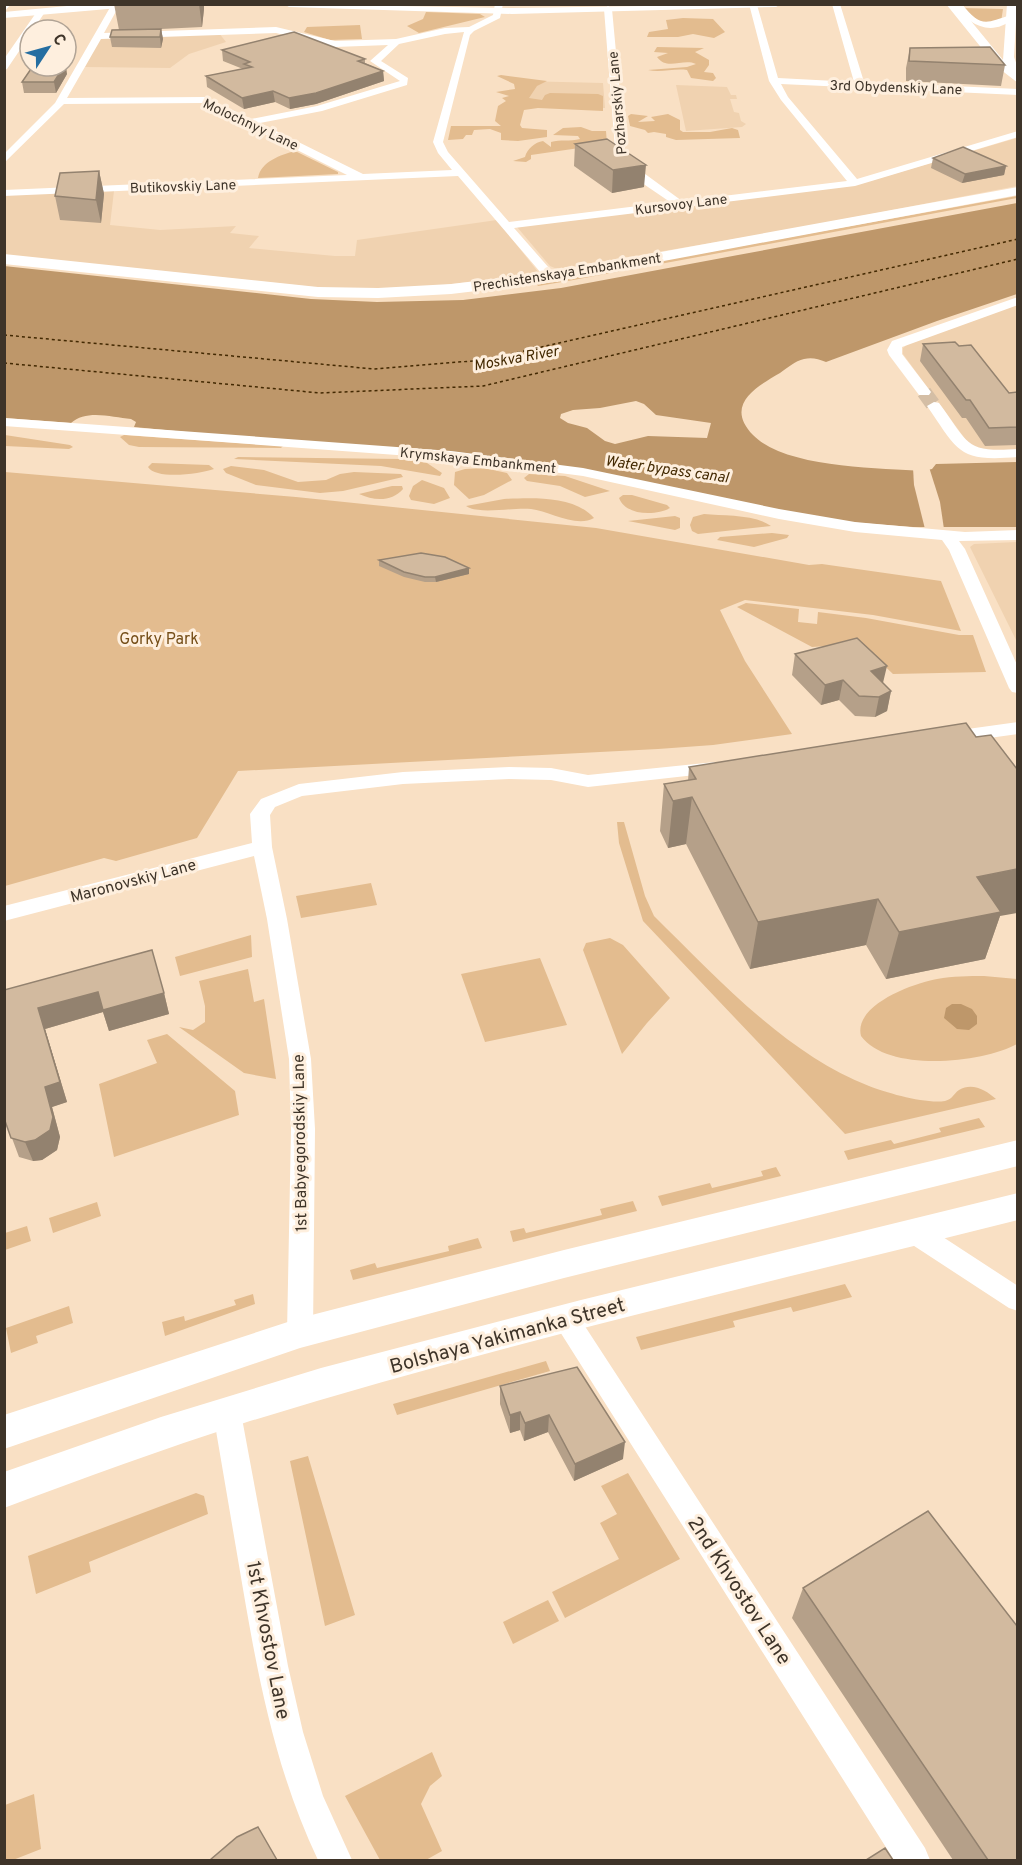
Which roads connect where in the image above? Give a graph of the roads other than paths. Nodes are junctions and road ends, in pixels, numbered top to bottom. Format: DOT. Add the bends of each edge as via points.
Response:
graph roads {
  1 [pos="7,4"];
  2 [pos="131,4"];
  3 [pos="289,4"];
  4 [pos="776,4"];
  5 [pos="836,4"];
  6 [pos="951,4"];
  7 [pos="957,4"];
  8 [pos="753,5"];
  9 [pos="1015,5"];
  10 [pos="85,6"];
  11 [pos="115,6"];
  12 [pos="391,6"];
  13 [pos="602,7"];
  14 [pos="499,8"];
  15 [pos="4,10"];
  16 [pos="41,12"];
  17 [pos="4,15"];
  18 [pos="1010,24"];
  19 [pos="471,29"];
  20 [pos="972,31"];
  21 [pos="98,36"];
  22 [pos="396,42"];
  23 [pos="4,67"];
  24 [pos="1016,78"];
  25 [pos="774,81"];
  26 [pos="860,85"];
  27 [pos="1017,92"];
  28 [pos="60,101"];
  29 [pos="252,122"];
  30 [pos="1017,134"];
  31 [pos="4,160"];
  32 [pos="462,173"];
  33 [pos="362,178"];
  34 [pos="855,183"];
  35 [pos="1017,191"];
  36 [pos="4,193"];
  37 [pos="680,204"];
  38 [pos="508,225"];
  39 [pos="4,259"];
  40 [pos="551,277"];
  41 [pos="1017,301"];
  42 [pos="924,392"];
  43 [pos="934,406"];
  44 [pos="4,422"];
  45 [pos="1017,453"];
  46 [pos="1017,535"];
  47 [pos="947,536"];
  48 [pos="1017,688"];
  49 [pos="1017,728"];
  50 [pos="931,740"];
  51 [pos="738,765"];
  52 [pos="262,847"];
  53 [pos="4,914"];
  54 [pos="1017,1153"];
  55 [pos="1017,1206"];
  56 [pos="914,1232"];
  57 [pos="1017,1300"];
  58 [pos="566,1319"];
  59 [pos="300,1334"];
  60 [pos="227,1413"];
  61 [pos="4,1432"];
  62 [pos="4,1490"];
  63 [pos="335,1860"];
  64 [pos="913,1860"];
  1 -- 15 [label="street"];
  2 -- 11 [label="main road"];
  3 -- 12 [label="main road"];
  4 -- 8 [label="main road"];
  5 -- 26 [label="street"];
  6 -- 20 [label="main road"];
  7 -- 18 [label="street" via="977,24"];
  8 -- 13 [label="main road"];
  8 -- 25 [label="street"];
  9 -- 18 [label="main road"];
  10 -- 11 [label="main road"];
  10 -- 16 [label="main road"];
  11 -- 21 [label="street"];
  12 -- 14 [label="main road"];
  13 -- 14 [label="main road"];
  13 -- 37 [label="street, Pozharskiy Lane" via="621,161"];
  14 -- 19 [label="street" via="494,18"];
  16 -- 17 [label="main road"];
  16 -- 23 [label="street"];
  18 -- 20 [label="main road" via="1005,36 995,38"];
  18 -- 24 [label="main road" via="1008,57"];
  19 -- 22 [label="street"];
  19 -- 32 [label="street" via="466,35 439,135 439,147"];
  20 -- 24 [label="main road"];
  21 -- 22 [label="street" via="276,30 331,44"];
  21 -- 28 [label="street"];
  22 -- 29 [label="street" via="375,61 404,83 319,110"];
  25 -- 26 [label="street, 3rd Obydenskiy Lane"];
  25 -- 34 [label="street"];
  26 -- 27 [label="street, 3rd Obydenskiy Lane"];
  28 -- 29 [label="street, Molochnyy Lane" via="202,99"];
  28 -- 31 [label="street"];
  29 -- 33 [label="street, Molochnyy Lane"];
  30 -- 34 [label="street, Kursovoy Lane"];
  32 -- 33 [label="street, Butikovskiy Lane"];
  32 -- 38 [label="street"];
  33 -- 36 [label="street, Butikovskiy Lane"];
  34 -- 37 [label="street, Kursovoy Lane"];
  35 -- 40 [label="main road, Prechistenskaya Embankment"];
  37 -- 38 [label="street, Kursovoy Lane"];
  38 -- 40 [label="street"];
  39 -- 40 [label="main road, Prechistenskaya Embankment" via="351,293 451,289"];
  41 -- 42 [label="street" via="897,344 896,356"];
  43 -- 45 [label="street" via="966,448 977,455"];
  44 -- 47 [label="street, Krymskaya Embankment" via="451,455 583,472 823,522"];
  46 -- 47 [label="street, Krymskaya Embankment"];
  47 -- 48 [label="street" via="957,549"];
  49 -- 50 [label="street"];
  51 -- 52 [label="street, 1st Babyegorodskiy Lane" via="588,781 551,774 509,773 403,778 298,790 268,803 260,814"];
  52 -- 53 [label="street, Maronovskiy Lane"];
  52 -- 59 [label="street, 1st Babyegorodskiy Lane" via="300,1059 303,1129"];
  54 -- 59 [label="main road" via="564,1264"];
  55 -- 56 [label="main road, Bolshaya Yakimanka Street"];
  56 -- 57 [label="street"];
  56 -- 58 [label="main road, Bolshaya Yakimanka Street"];
  58 -- 60 [label="main road, Bolshaya Yakimanka Street" via="319,1384"];
  58 -- 64 [label="street, 2nd Khvostov Lane"];
  59 -- 61 [label="main road"];
  60 -- 62 [label="main road, Bolshaya Yakimanka Street"];
  60 -- 63 [label="street, 1st Khvostov Lane" via="274,1680 303,1789"];
}
